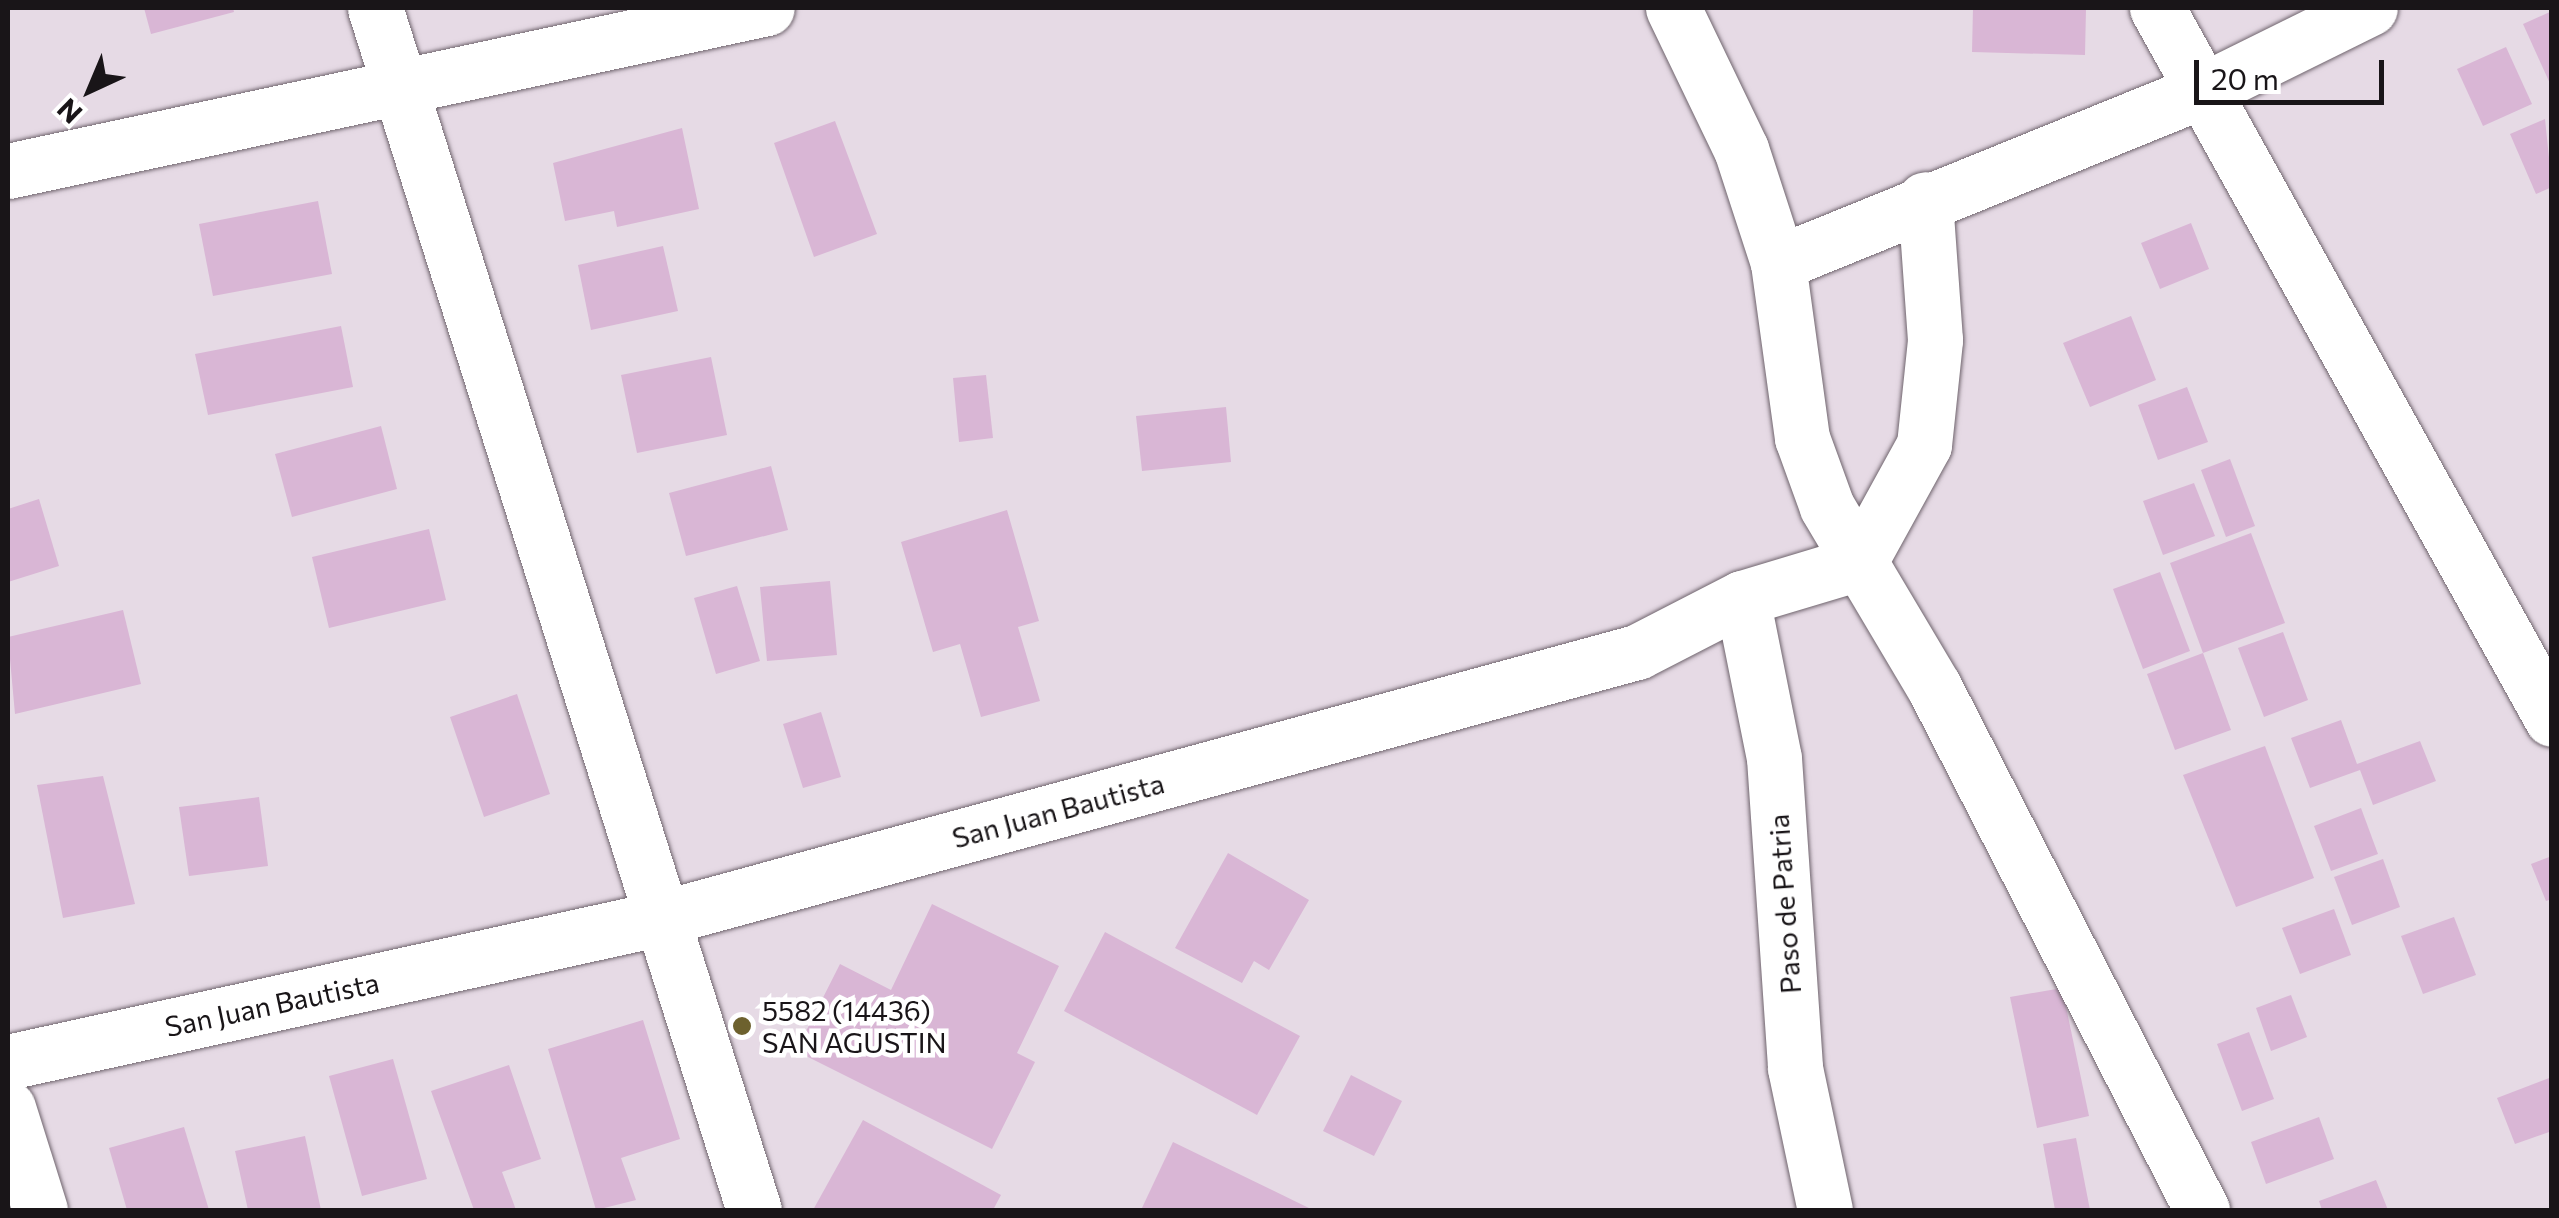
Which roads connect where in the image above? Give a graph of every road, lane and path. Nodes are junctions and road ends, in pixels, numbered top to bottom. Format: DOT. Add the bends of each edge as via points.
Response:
graph roads {
  1 [pos="375,8"];
  2 [pos="767,8"];
  3 [pos="1673,8"];
  4 [pos="2157,8"];
  5 [pos="2370,8"];
  6 [pos="400,86"];
  7 [pos="2204,90"];
  8 [pos="8,170"];
  9 [pos="1924,199"];
  10 [pos="1778,262"];
  11 [pos="1859,563"];
  12 [pos="1742,598"];
  13 [pos="2552,719"];
  14 [pos="666,918"];
  15 [pos="8,1062"];
  16 [pos="8,1108"];
  17 [pos="40,1210"];
  18 [pos="754,1210"];
  19 [pos="1825,1210"];
  20 [pos="2202,1210"];
  1 -- 6 [label="street"];
  2 -- 6 [label="street"];
  3 -- 10 [label="street" via="1741,149"];
  4 -- 7 [label="street"];
  5 -- 7 [label="street"];
  6 -- 8 [label="street"];
  6 -- 14 [label="street"];
  7 -- 9 [label="street"];
  7 -- 13 [label="street"];
  9 -- 10 [label="street"];
  9 -- 11 [label="street" via="1935,340 1924,444"];
  10 -- 11 [label="street" via="1802,438"];
  11 -- 12 [label="street, San Juan Bautista"];
  11 -- 20 [label="street" via="1934,687"];
  12 -- 14 [label="street, San Juan Bautista" via="1637,652"];
  12 -- 19 [label="street, Paso de Patria" via="1774,758 1795,1068"];
  14 -- 15 [label="street, San Juan Bautista"];
  14 -- 18 [label="street"];
  16 -- 17 [label="street"];
}
